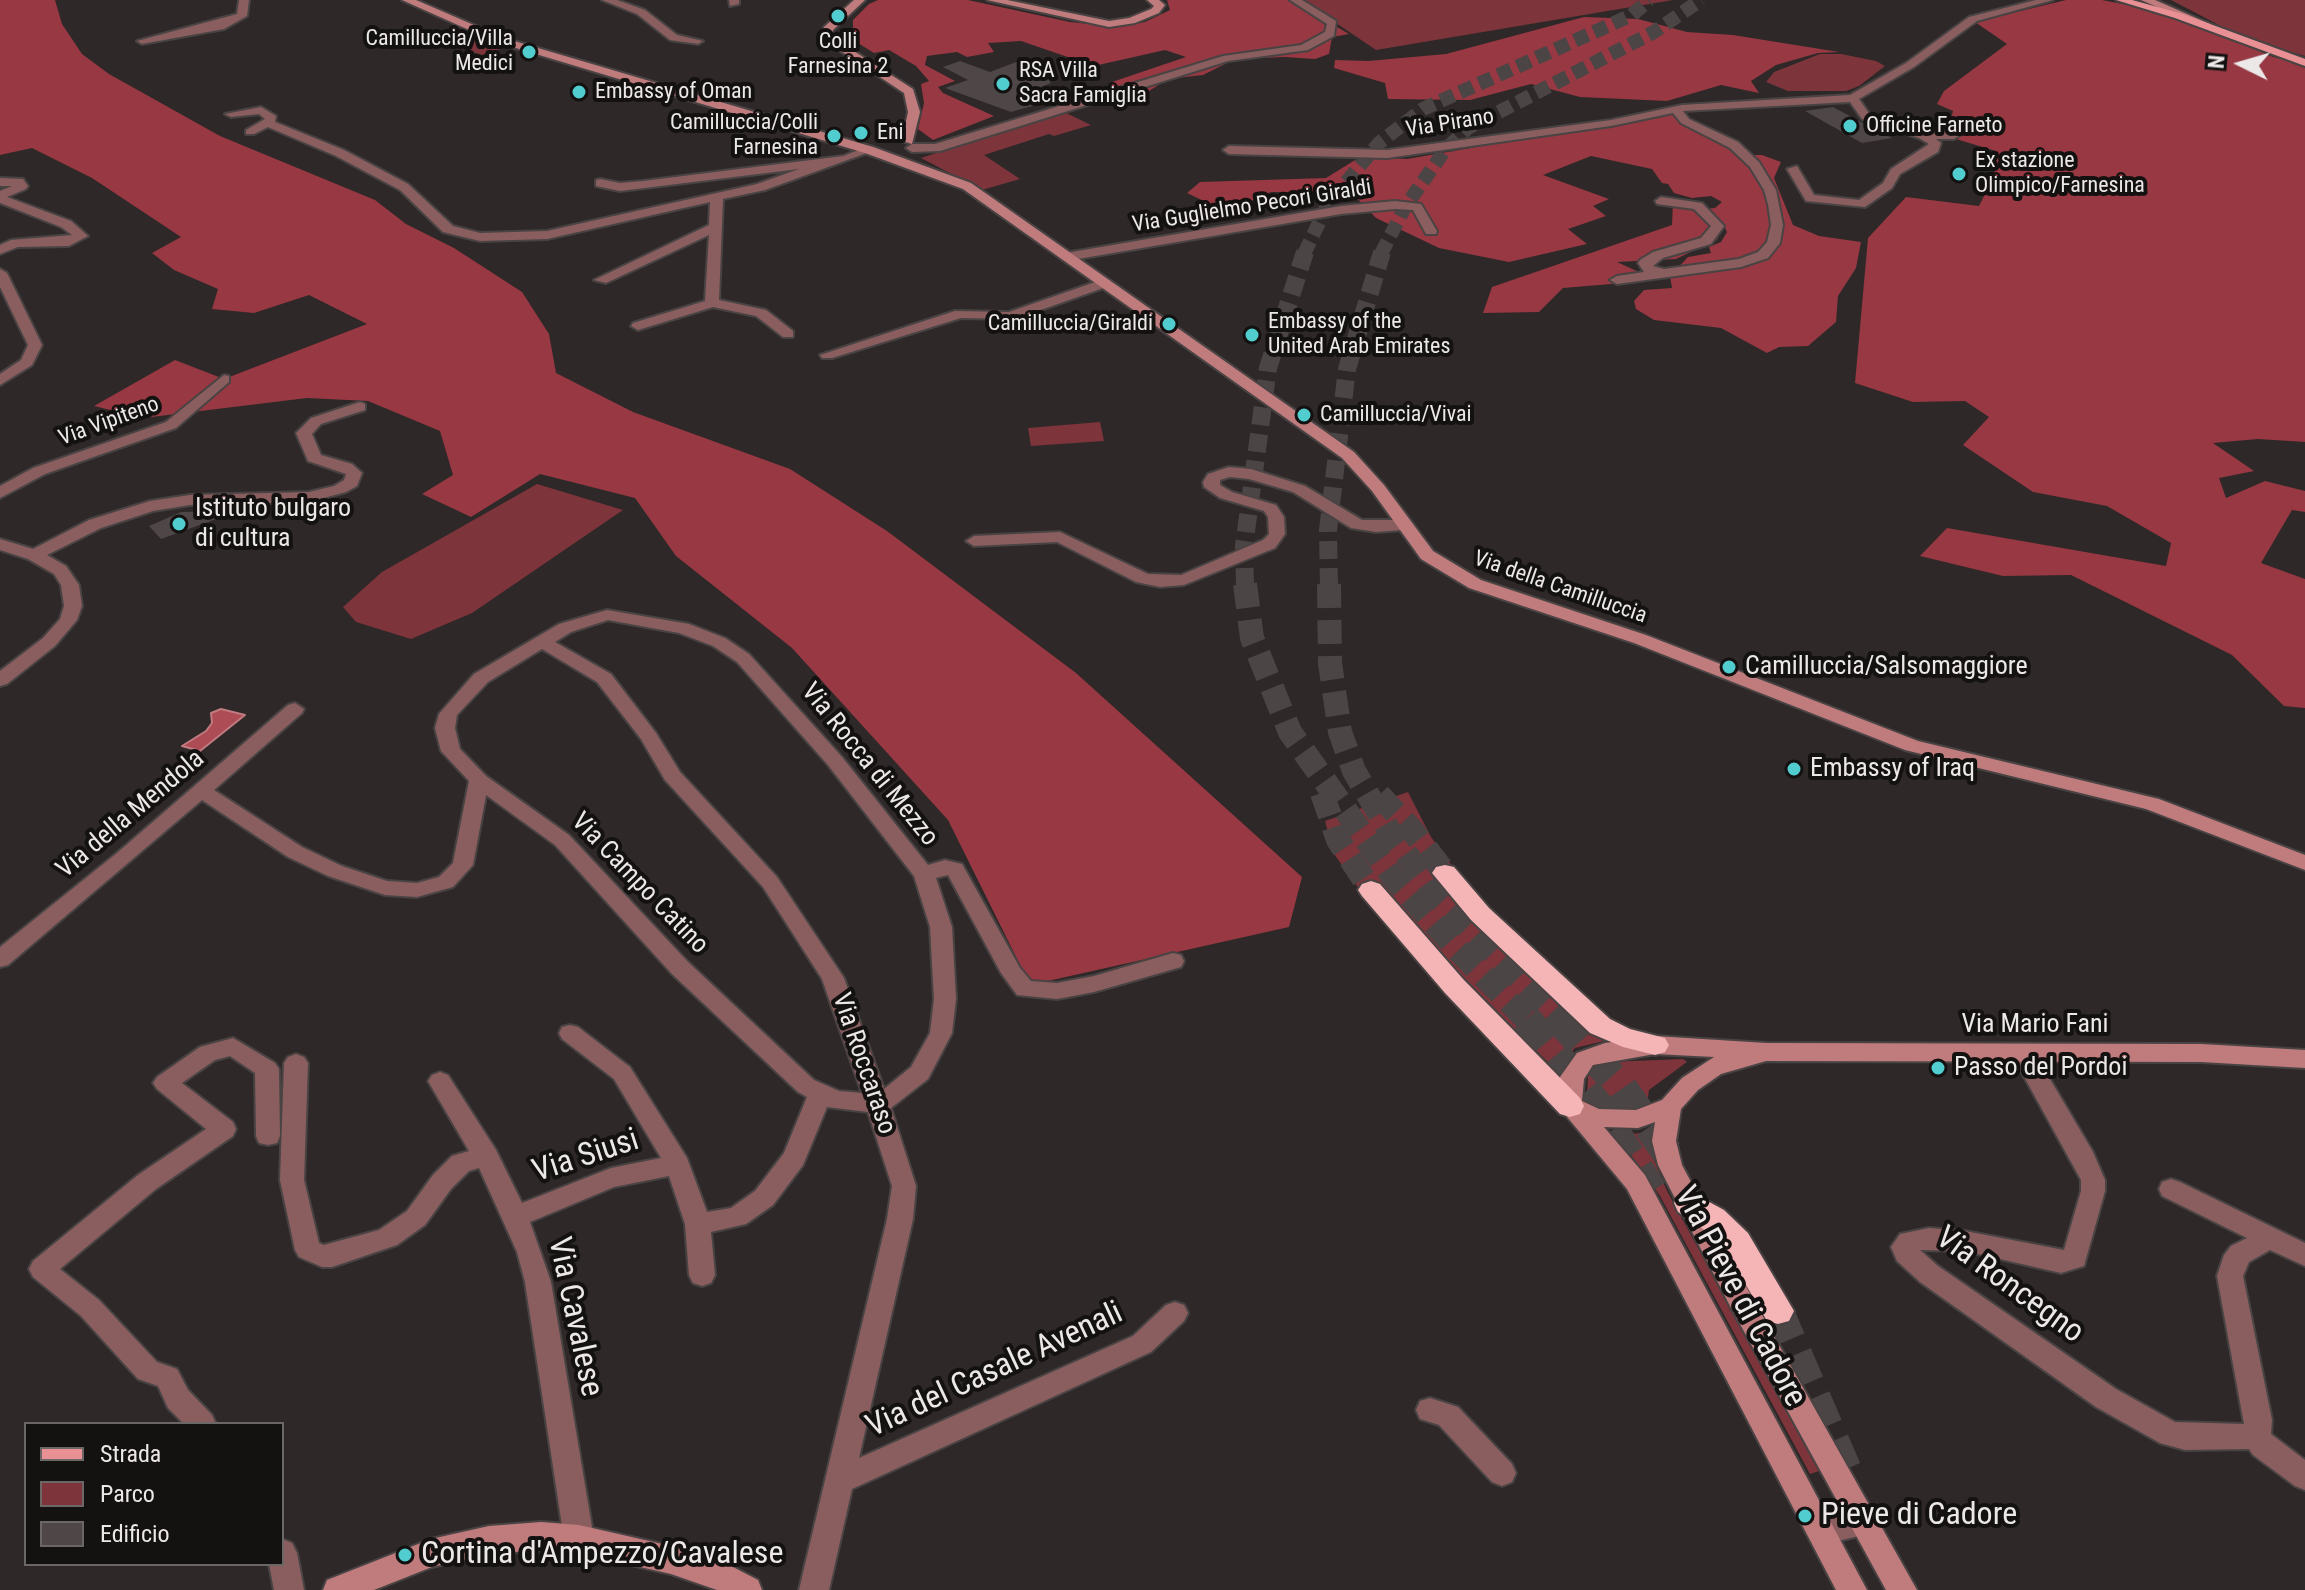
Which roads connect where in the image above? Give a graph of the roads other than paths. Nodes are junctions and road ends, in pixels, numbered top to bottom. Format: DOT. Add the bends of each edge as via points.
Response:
graph roads {
  1 [pos="244,0"];
  2 [pos="407,0"];
  3 [pos="607,0"];
  4 [pos="860,0"];
  5 [pos="992,0"];
  6 [pos="1152,0"];
  7 [pos="1295,0"];
  8 [pos="2048,0"];
  9 [pos="2121,0"];
  10 [pos="2146,0"];
  11 [pos="2214,29"];
  12 [pos="142,41"];
  13 [pos="698,41"];
  14 [pos="2305,63"];
  15 [pos="1853,98"];
  16 [pos="1676,110"];
  17 [pos="231,114"];
  18 [pos="268,123"];
  19 [pos="250,132"];
  20 [pos="1923,135"];
  21 [pos="1954,135"];
  22 [pos="870,150"];
  23 [pos="1229,150"];
  24 [pos="912,152"];
  25 [pos="833,160"];
  26 [pos="1793,169"];
  27 [pos="0,182"];
  28 [pos="600,183"];
  29 [pos="0,197"];
  30 [pos="717,197"];
  31 [pos="1661,201"];
  32 [pos="714,228"];
  33 [pos="1431,231"];
  34 [pos="0,250"];
  35 [pos="1066,257"];
  36 [pos="0,273"];
  37 [pos="1665,274"];
  38 [pos="601,280"];
  39 [pos="1617,280"];
  40 [pos="1104,283"];
  41 [pos="712,303"];
  42 [pos="638,326"];
  43 [pos="788,334"];
  44 [pos="827,355"];
  45 [pos="224,379"];
  46 [pos="0,381"];
  47 [pos="360,407"];
  48 [pos="0,493"];
  49 [pos="1403,525"];
  50 [pos="974,541"];
  51 [pos="0,544"];
  52 [pos="34,555"];
  53 [pos="541,641"];
  54 [pos="0,680"];
  55 [pos="295,709"];
  56 [pos="479,780"];
  57 [pos="202,791"];
  58 [pos="2305,863"];
  59 [pos="1445,873"];
  60 [pos="924,874"];
  61 [pos="1371,890"];
  62 [pos="0,959"];
  63 [pos="1173,961"];
  64 [pos="570,1033"];
  65 [pos="1655,1045"];
  66 [pos="1690,1047"];
  67 [pos="1766,1052"];
  68 [pos="2023,1053"];
  69 [pos="2305,1059"];
  70 [pos="296,1063"];
  71 [pos="1701,1075"];
  72 [pos="440,1081"];
  73 [pos="820,1095"];
  74 [pos="878,1104"];
  75 [pos="1670,1106"];
  76 [pos="1572,1108"];
  77 [pos="268,1136"];
  78 [pos="487,1157"];
  79 [pos="678,1165"];
  80 [pos="2171,1189"];
  81 [pos="1689,1203"];
  82 [pos="515,1217"];
  83 [pos="698,1224"];
  84 [pos="2271,1237"];
  85 [pos="2305,1255"];
  86 [pos="702,1275"];
  87 [pos="1778,1311"];
  88 [pos="1175,1313"];
  89 [pos="1430,1410"];
  90 [pos="200,1422"];
  91 [pos="2257,1436"];
  92 [pos="1502,1473"];
  93 [pos="2305,1477"];
  94 [pos="839,1481"];
  95 [pos="1865,1522"];
  96 [pos="1822,1531"];
  97 [pos="579,1539"];
  98 [pos="284,1564"];
  99 [pos="289,1590"];
  100 [pos="338,1590"];
  101 [pos="747,1590"];
  102 [pos="814,1590"];
  103 [pos="1852,1590"];
  104 [pos="1902,1590"];
  1 -- 12 [label="street" via="242,16"];
  2 -- 22 [label="main road, Via della Camilluccia" via="507,42"];
  3 -- 13 [label="street" via="641,12 674,38"];
  4 -- 24 [label="main road" via="825,35 909,91"];
  5 -- 6 [label="main road" via="1115,24 1160,8"];
  7 -- 24 [label="street" via="1332,23 1330,34 1304,48 1227,58"];
  8 -- 15 [label="street" via="1973,19"];
  9 -- 11 [label="main road"];
  10 -- 11 [label="main road"];
  11 -- 14 [label="main road"];
  15 -- 16 [label="street, Via Pirano"];
  15 -- 20 [label="street" via="1866,117"];
  16 -- 23 [label="street, Via Pirano" via="1399,153"];
  16 -- 37 [label="street" via="1685,121 1734,145 1755,165 1770,190 1777,225 1772,245 1758,257"];
  17 -- 18 [label="street" via="261,110 272,118"];
  18 -- 19 [label="street"];
  18 -- 30 [label="street" via="389,177 442,225 470,236 547,235"];
  20 -- 21 [label="street"];
  20 -- 26 [label="street" via="1935,143 1934,149 1895,172 1888,185 1865,203 1810,202"];
  22 -- 24 [label="main road, Via della Camilluccia"];
  22 -- 24 [label="main road"];
  22 -- 25 [label="street"];
  24 -- 35 [label="main road, Via della Camilluccia"];
  25 -- 28 [label="street" via="627,187"];
  25 -- 30 [label="street"];
  27 -- 29 [label="street" via="22,186"];
  29 -- 34 [label="street" via="66,224 81,236 69,242 16,243"];
  30 -- 32 [label="street"];
  31 -- 37 [label="street" via="1698,206 1718,225 1706,241 1658,255 1644,265"];
  32 -- 38 [label="street"];
  32 -- 41 [label="street"];
  33 -- 35 [label="street, Via Guglielmo Pecori Giraldi" via="1417,207 1395,205"];
  35 -- 40 [label="main road, Via della Camilluccia"];
  36 -- 46 [label="street" via="35,345 27,362"];
  37 -- 39 [label="street"];
  40 -- 44 [label="street" via="1010,316 954,316"];
  40 -- 49 [label="main road, Via della Camilluccia" via="1348,455"];
  41 -- 42 [label="street"];
  41 -- 43 [label="street" via="761,313"];
  45 -- 48 [label="street, Via Vipiteno" via="171,425 39,471"];
  47 -- 52 [label="street" via="316,421 304,433 314,458 354,473 351,483 340,489 298,498 150,506 95,524"];
  49 -- 50 [label="street" via="1353,523 1299,489 1229,472 1214,477 1212,487 1270,508 1277,534 1269,544 1184,580 1142,578 1060,537"];
  49 -- 58 [label="main road, Via della Camilluccia" via="1436,562 1492,590 1654,644 1912,746 2152,804"];
  51 -- 52 [label="street"];
  52 -- 54 [label="street" via="66,577 73,595 71,614 49,642"];
  53 -- 56 [label="street, Via Campo Catino" via="481,678 448,714 445,728 451,751"];
  53 -- 60 [label="street, Via Rocca di Mezzo" via="590,618 615,615 683,628 732,650 835,761"];
  53 -- 74 [label="street, Via Roccaraso" via="604,678 672,776 770,882 833,978"];
  55 -- 57 [label="street, Via della Mendola"];
  56 -- 57 [label="street" via="463,865 441,884 407,890 361,881 295,852"];
  56 -- 73 [label="street, Via Campo Catino" via="562,840 680,968"];
  57 -- 62 [label="street, Via della Mendola"];
  59 -- 65 [label="highway" via="1480,914 1600,1026"];
  60 -- 63 [label="street" via="955,869 1025,989 1057,991"];
  60 -- 74 [label="street, Via Rocca di Mezzo" via="941,927 941,1033 920,1073"];
  61 -- 76 [label="highway"];
  64 -- 79 [label="street" via="622,1073"];
  65 -- 66 [label="main road"];
  65 -- 76 [label="main road" via="1585,1059 1572,1077"];
  66 -- 67 [label="main road"];
  66 -- 71 [label="main road" via="1704,1059"];
  67 -- 68 [label="main road, Via Mario Fani"];
  67 -- 71 [label="main road" via="1727,1061"];
  68 -- 69 [label="main road, Via Mario Fani" via="2212,1053"];
  68 -- 91 [label="street, Via Roncegno" via="2093,1180 2075,1258 2065,1262 1929,1238 1909,1241 1906,1253 2106,1398 2170,1434"];
  70 -- 78 [label="street" via="292,1180 308,1250 332,1256 388,1238 416,1218 461,1163"];
  71 -- 75 [label="main road"];
  72 -- 78 [label="street, Via Cavalese"];
  73 -- 74 [label="street, Via Campo Catino"];
  73 -- 83 [label="street" via="794,1158 764,1198 737,1217"];
  74 -- 94 [label="street, Via Roccaraso" via="904,1199"];
  75 -- 76 [label="main road" via="1628,1121 1597,1118"];
  75 -- 81 [label="main road, Via Pieve di Cadore" via="1666,1152"];
  76 -- 96 [label="main road, Via Pieve di Cadore" via="1636,1182"];
  77 -- 90 [label="street" via="267,1069 233,1047 208,1053 165,1083 224,1129 147,1182 42,1269 90,1308 148,1371 167,1377 178,1399"];
  78 -- 82 [label="street, Via Cavalese"];
  79 -- 82 [label="street, Via Siusi" via="597,1183"];
  79 -- 83 [label="street"];
  80 -- 84 [label="street"];
  81 -- 87 [label="highway" via="1737,1242"];
  81 -- 95 [label="main road, Via Pieve di Cadore"];
  82 -- 97 [label="street, Via Cavalese" via="538,1282"];
  83 -- 86 [label="street"];
  84 -- 85 [label="street"];
  84 -- 91 [label="street" via="2240,1254 2230,1276"];
  88 -- 94 [label="street, Via del Casale Avenali" via="1142,1344"];
  89 -- 92 [label="street" via="1448,1416"];
  91 -- 93 [label="street"];
  94 -- 102 [label="street, Via Roccaraso"];
  95 -- 96 [label="street"];
  95 -- 104 [label="main road, Via Pieve di Cadore"];
  96 -- 103 [label="main road, Via Pieve di Cadore"];
  97 -- 100 [label="main road" via="516,1537 461,1546"];
  97 -- 101 [label="main road" via="696,1567"];
  98 -- 99 [label="street"];
}
